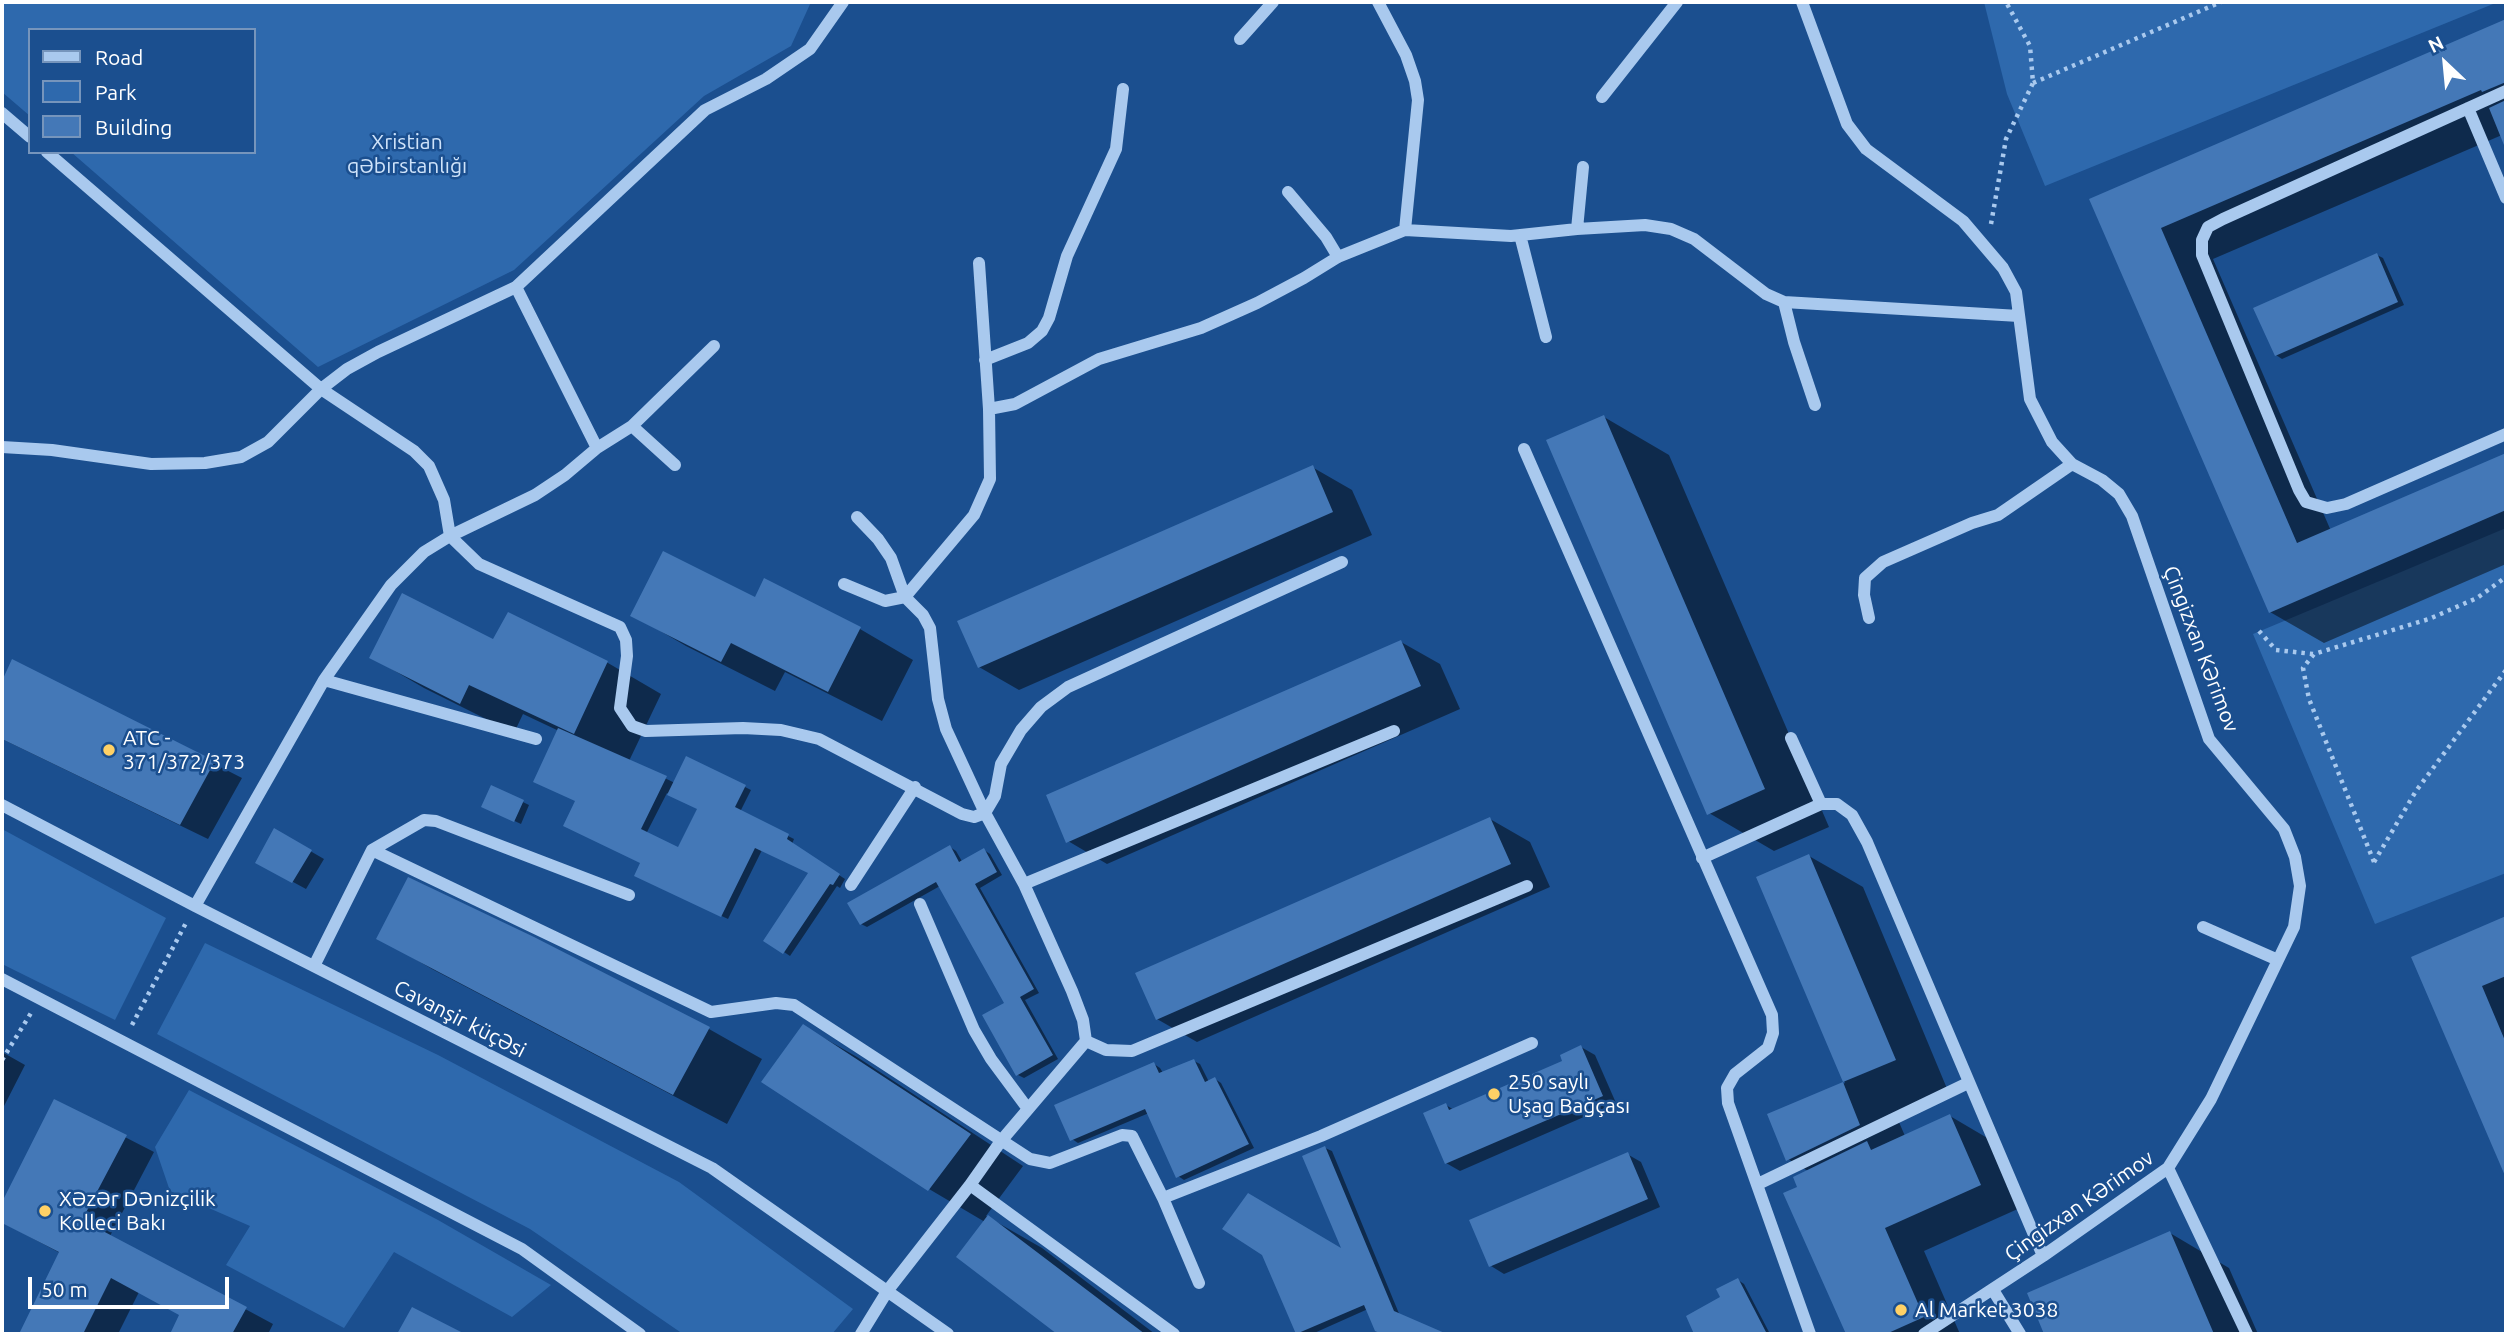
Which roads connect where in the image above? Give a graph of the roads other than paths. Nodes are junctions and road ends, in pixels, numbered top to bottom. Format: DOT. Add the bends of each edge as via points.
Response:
graph roads {
  1 [pos="843,2"];
  2 [pos="1273,2"];
  3 [pos="1378,2"];
  4 [pos="1677,2"];
  5 [pos="1802,2"];
  6 [pos="1240,39"];
  7 [pos="1123,89"];
  8 [pos="2506,91"];
  9 [pos="1602,97"];
  10 [pos="2469,108"];
  11 [pos="2,113"];
  12 [pos="28,135"];
  13 [pos="49,154"];
  14 [pos="1583,167"];
  15 [pos="1288,192"];
  16 [pos="2506,198"];
  17 [pos="1577,229"];
  18 [pos="1405,230"];
  19 [pos="1520,235"];
  20 [pos="1338,257"];
  21 [pos="979,263"];
  22 [pos="516,287"];
  23 [pos="1784,302"];
  24 [pos="2019,316"];
  25 [pos="1546,337"];
  26 [pos="714,346"];
  27 [pos="985,360"];
  28 [pos="321,389"];
  29 [pos="1815,405"];
  30 [pos="989,409"];
  31 [pos="632,426"];
  32 [pos="2506,434"];
  33 [pos="2,447"];
  34 [pos="597,448"];
  35 [pos="1524,449"];
  36 [pos="2072,464"];
  37 [pos="676,465"];
  38 [pos="857,517"];
  39 [pos="450,536"];
  40 [pos="1342,562"];
  41 [pos="844,584"];
  42 [pos="905,597"];
  43 [pos="1869,618"];
  44 [pos="324,680"];
  45 [pos="1394,732"];
  46 [pos="1791,738"];
  47 [pos="536,739"];
  48 [pos="915,787"];
  49 [pos="1821,804"];
  50 [pos="2,805"];
  51 [pos="985,813"];
  52 [pos="372,850"];
  53 [pos="1702,858"];
  54 [pos="851,884"];
  55 [pos="1024,884"];
  56 [pos="1527,886"];
  57 [pos="629,895"];
  58 [pos="920,904"];
  59 [pos="195,906"];
  60 [pos="2203,927"];
  61 [pos="2278,960"];
  62 [pos="314,966"];
  63 [pos="2,979"];
  64 [pos="1086,1041"];
  65 [pos="1532,1043"];
  66 [pos="1968,1083"];
  67 [pos="1028,1109"];
  68 [pos="1001,1141"];
  69 [pos="2168,1168"];
  70 [pos="1758,1184"];
  71 [pos="970,1185"];
  72 [pos="1163,1198"];
  73 [pos="2043,1256"];
  74 [pos="1199,1283"];
  75 [pos="888,1290"];
  76 [pos="1993,1290"];
  77 [pos="640,1334"];
  78 [pos="861,1334"];
  79 [pos="948,1334"];
  80 [pos="1174,1334"];
  81 [pos="1810,1334"];
  82 [pos="1924,1334"];
  83 [pos="2020,1334"];
  84 [pos="2247,1334"];
  1 -- 22 [label="street" via="810,49 766,79 705,110"];
  2 -- 6 [label="street"];
  3 -- 18 [label="street" via="1406,55 1418,100"];
  4 -- 9 [label="street"];
  5 -- 24 [label="street, Çingizxan Kərimov" via="1847,124 1866,149 1964,221 2003,268 2016,292"];
  7 -- 27 [label="street" via="1116,149 1067,256 1049,318 1028,343"];
  8 -- 10 [label="street"];
  10 -- 16 [label="street"];
  10 -- 32 [label="street" via="2208,227 2202,255 2306,502 2327,508 2346,504"];
  11 -- 12 [label="street"];
  13 -- 28 [label="street"];
  14 -- 17 [label="street"];
  15 -- 20 [label="street"];
  17 -- 19 [label="street"];
  17 -- 23 [label="street" via="1645,225 1671,229 1694,239 1766,294"];
  18 -- 19 [label="street"];
  18 -- 20 [label="street"];
  19 -- 25 [label="street"];
  20 -- 30 [label="street" via="1257,303 1201,328 1099,359 1015,404"];
  21 -- 27 [label="street"];
  22 -- 28 [label="street" via="378,352"];
  22 -- 34 [label="street"];
  23 -- 24 [label="street"];
  23 -- 29 [label="street"];
  24 -- 36 [label="street, Çingizxan Kərimov" via="2030,399 2052,442"];
  26 -- 31 [label="street"];
  27 -- 30 [label="street"];
  28 -- 33 [label="street" via="268,442 241,457 152,464"];
  28 -- 39 [label="street" via="414,451 429,466 444,500"];
  30 -- 42 [label="street" via="990,479 974,514"];
  31 -- 34 [label="street"];
  31 -- 37 [label="street"];
  34 -- 39 [label="street" via="535,495"];
  35 -- 53 [label="street"];
  36 -- 43 [label="street" via="1998,515 1882,562 1865,578"];
  36 -- 61 [label="street, Çingizxan Kərimov" via="2119,494 2132,516 2209,739 2284,829 2300,886 2294,926"];
  38 -- 42 [label="street" via="891,558"];
  39 -- 44 [label="street" via="424,552 391,585"];
  39 -- 48 [label="street" via="479,564 620,627 626,656 620,708 632,726 646,730 781,730 819,739"];
  40 -- 51 [label="street" via="1068,687 1021,730 1001,764 995,796"];
  41 -- 42 [label="street" via="885,601"];
  42 -- 51 [label="street" via="930,628 946,729"];
  44 -- 47 [label="street"];
  44 -- 59 [label="street"];
  45 -- 55 [label="street"];
  46 -- 49 [label="street"];
  48 -- 51 [label="street" via="962,814 974,817"];
  48 -- 54 [label="street"];
  49 -- 53 [label="street"];
  49 -- 66 [label="street" via="1837,804 1852,815 1867,842"];
  50 -- 59 [label="street, Cavanşir küçəsi"];
  51 -- 55 [label="street"];
  52 -- 57 [label="street" via="424,820 436,821"];
  52 -- 62 [label="street"];
  52 -- 68 [label="street" via="711,1012 776,1003 794,1005"];
  53 -- 70 [label="street" via="1772,1015 1768,1048 1735,1073 1727,1088 1728,1103"];
  55 -- 64 [label="street" via="1083,1020"];
  56 -- 64 [label="street" via="1132,1051 1106,1050"];
  58 -- 67 [label="street" via="974,1030"];
  59 -- 62 [label="street, Cavanşir küçəsi"];
  60 -- 61 [label="street"];
  61 -- 69 [label="street, Çingizxan Kərimov" via="2211,1099"];
  62 -- 75 [label="street, Cavanşir küçəsi" via="712,1168"];
  63 -- 77 [label="street" via="522,1249"];
  64 -- 67 [label="street"];
  65 -- 72 [label="street" via="1321,1136"];
  66 -- 70 [label="street"];
  66 -- 73 [label="street"];
  67 -- 68 [label="street"];
  68 -- 71 [label="street"];
  68 -- 72 [label="street" via="1030,1159 1050,1163 1122,1135 1132,1136"];
  69 -- 73 [label="street, Çingizxan Kərimov"];
  69 -- 84 [label="street"];
  70 -- 81 [label="street"];
  71 -- 75 [label="street"];
  71 -- 80 [label="street"];
  72 -- 74 [label="street"];
  73 -- 76 [label="street, Çingizxan Kərimov"];
  75 -- 78 [label="street"];
  75 -- 79 [label="street, Cavanşir küçəsi"];
  76 -- 82 [label="street, Çingizxan Kərimov"];
  76 -- 83 [label="street"];
}
